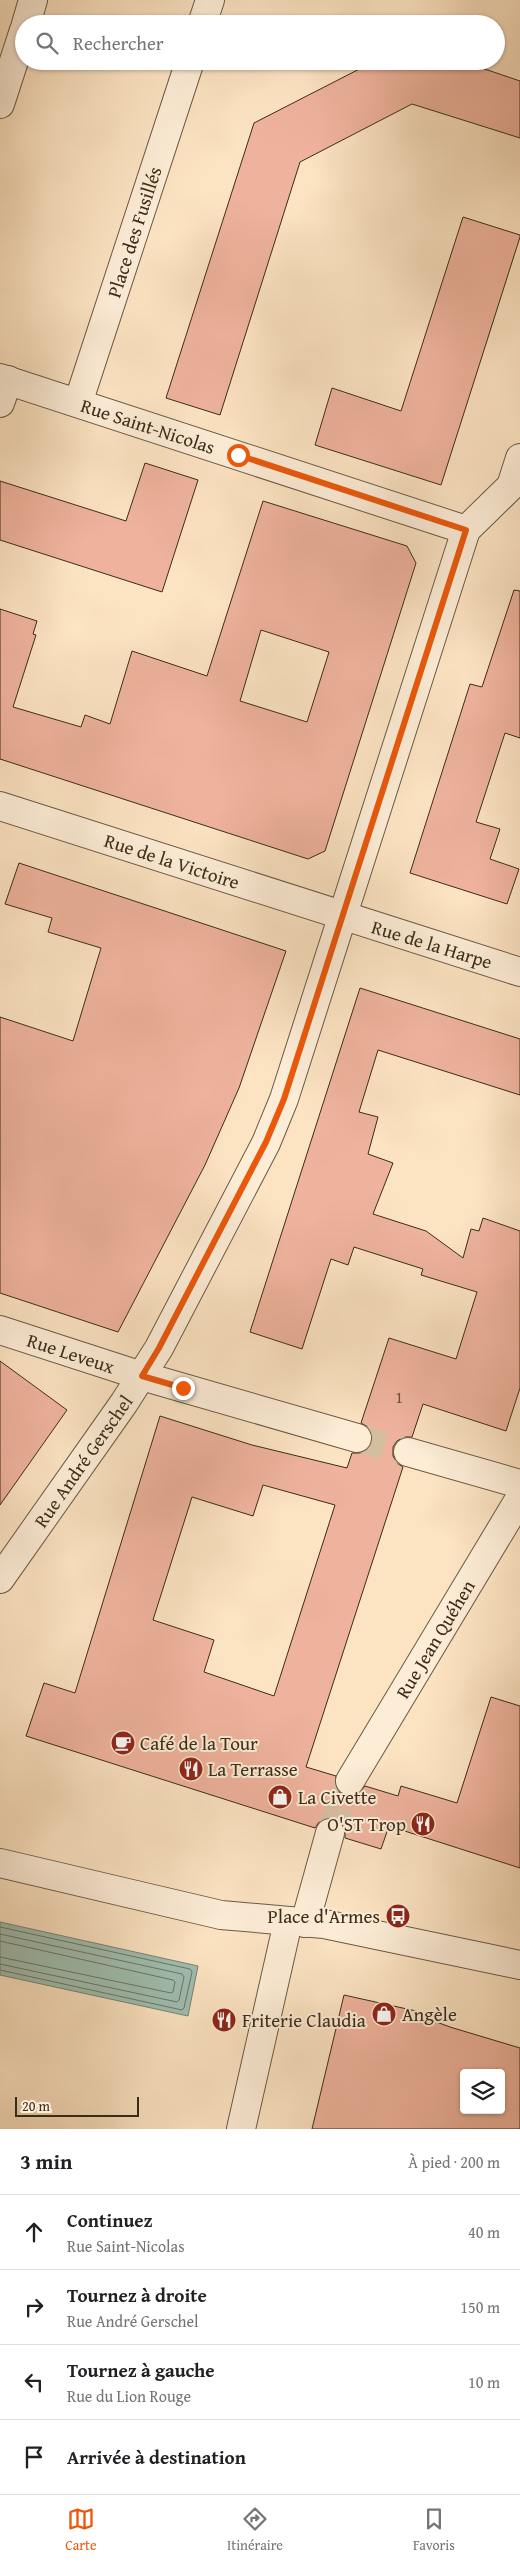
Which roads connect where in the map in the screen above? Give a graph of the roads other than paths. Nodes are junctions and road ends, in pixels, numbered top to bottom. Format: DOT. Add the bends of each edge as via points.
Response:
graph roads {
  1 [pos="34,0"];
  2 [pos="210,0"];
  3 [pos="29,15"];
  4 [pos="205,15"];
  5 [pos="15,58"];
  6 [pos="187,70"];
  7 [pos="0,104"];
  8 [pos="3,387"];
  9 [pos="78,403"];
  10 [pos="520,458"];
  11 [pos="515,488"];
  12 [pos="466,530"];
  13 [pos="0,806"];
  14 [pos="343,917"];
  15 [pos="520,972"];
  16 [pos="0,1330"];
  17 [pos="142,1376"];
  18 [pos="357,1438"];
  19 [pos="408,1452"];
  20 [pos="520,1484"];
  21 [pos="520,1498"];
  22 [pos="0,1579"];
  23 [pos="350,1780"];
  24 [pos="330,1833"];
  25 [pos="0,1863"];
  26 [pos="296,1923"];
  27 [pos="520,1965"];
  28 [pos="241,2129"];
  1 -- 3 [label="street"];
  2 -- 4 [label="street"];
  5 -- 7 [label="street"];
  6 -- 9 [label="street, Place des Fusillés"];
  8 -- 9 [label="street, Rue Saint-Nicolas"];
  9 -- 12 [label="street, Rue Saint-Nicolas"];
  10 -- 11 [label="street, Rue André Gerschel"];
  11 -- 12 [label="street, Rue André Gerschel"];
  12 -- 14 [label="street, Rue André Gerschel"];
  13 -- 14 [label="street, Rue de la Victoire"];
  14 -- 15 [label="street, Rue de la Harpe"];
  14 -- 17 [label="street, Rue André Gerschel" via="277,1119"];
  16 -- 17 [label="street, Rue Leveux"];
  17 -- 18 [label="street, Rue Leveux"];
  17 -- 22 [label="street, Rue André Gerschel"];
  19 -- 20 [label="street"];
  21 -- 23 [label="street, Rue Jean Quéhen"];
  24 -- 26 [label="street"];
  25 -- 26 [label="street" via="213,1914"];
  26 -- 27 [label="street" via="348,1928"];
  26 -- 28 [label="street"];
}
